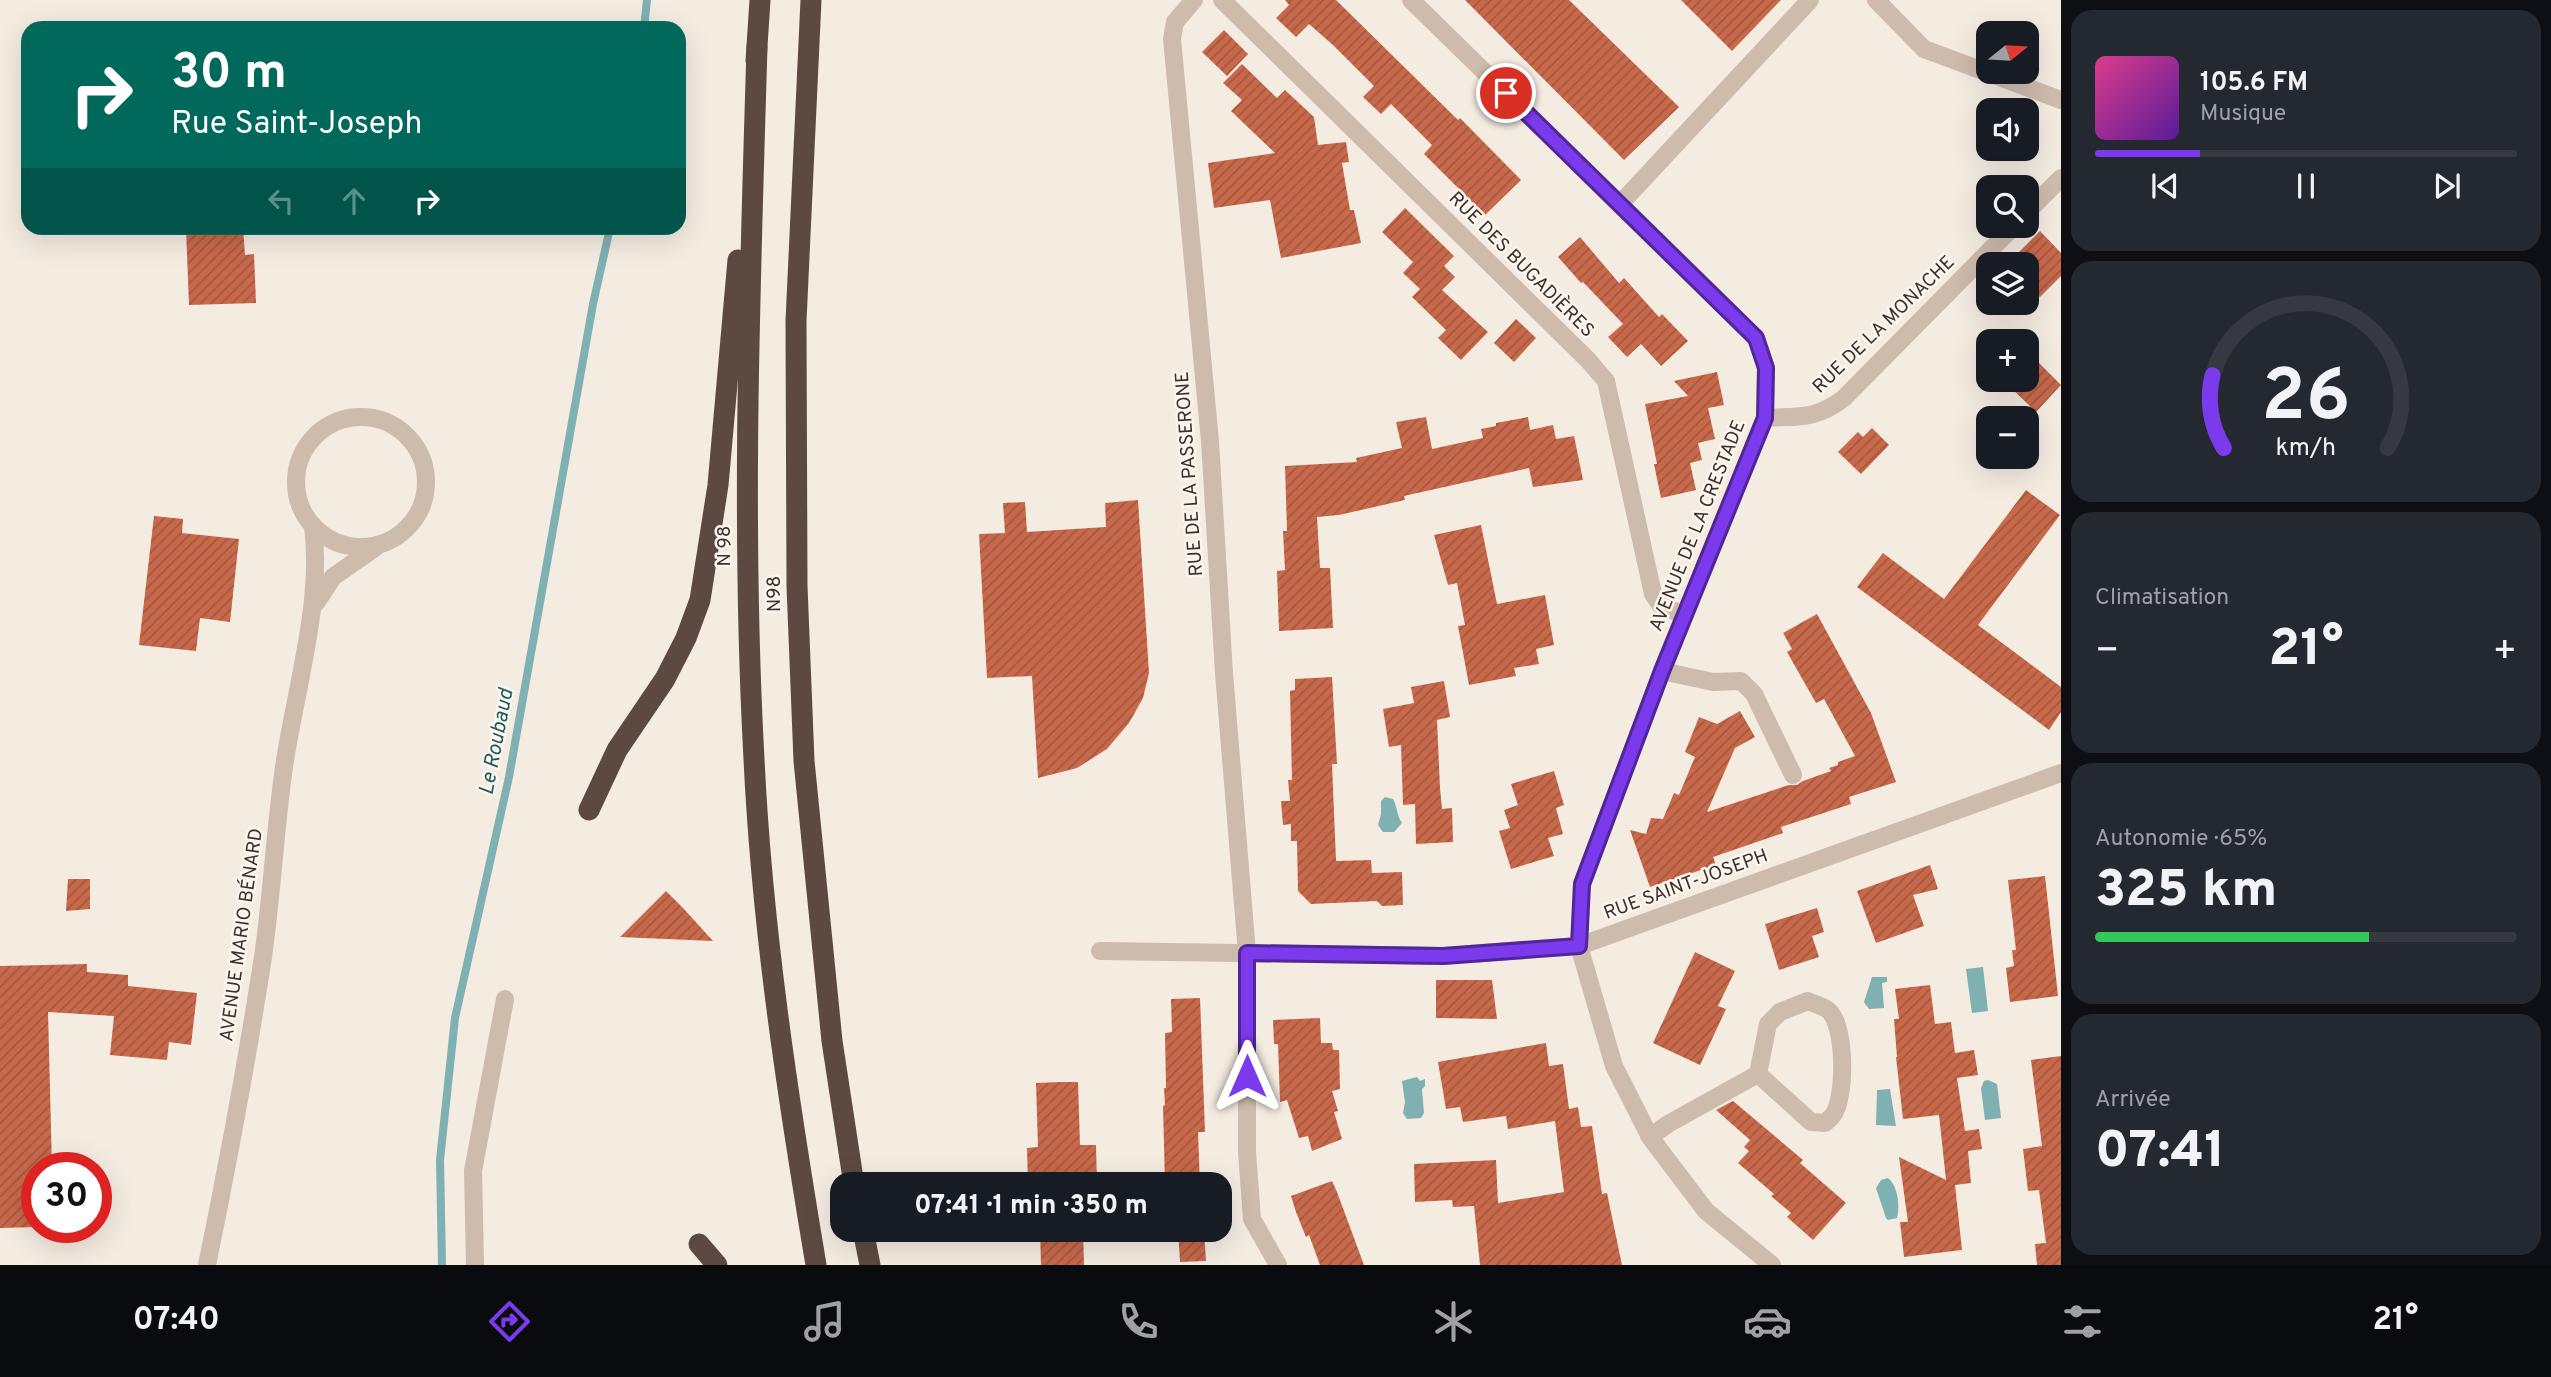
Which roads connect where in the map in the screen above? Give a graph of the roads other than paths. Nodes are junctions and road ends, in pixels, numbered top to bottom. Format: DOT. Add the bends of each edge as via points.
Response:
graph roads {
  1 [pos="760,0"];
  2 [pos="811,0"];
  3 [pos="1194,0"];
  4 [pos="1222,0"];
  5 [pos="1410,0"];
  6 [pos="1810,0"];
  7 [pos="1877,0"];
  8 [pos="757,47"];
  9 [pos="2061,100"];
  10 [pos="2057,189"];
  11 [pos="2039,203"];
  12 [pos="1620,204"];
  13 [pos="2002,238"];
  14 [pos="1765,418"];
  15 [pos="313,526"];
  16 [pos="377,546"];
  17 [pos="312,609"];
  18 [pos="1685,615"];
  19 [pos="1662,671"];
  20 [pos="2061,773"];
  21 [pos="1793,775"];
  22 [pos="589,810"];
  23 [pos="1579,946"];
  24 [pos="1100,951"];
  25 [pos="1247,953"];
  26 [pos="505,999"];
  27 [pos="1758,1074"];
  28 [pos="1650,1137"];
  29 [pos="852,1172"];
  30 [pos="865,1242"];
  31 [pos="699,1244"];
  32 [pos="207,1265"];
  33 [pos="475,1265"];
  34 [pos="717,1265"];
  35 [pos="816,1265"];
  36 [pos="870,1265"];
  37 [pos="1278,1265"];
  38 [pos="1772,1265"];
  1 -- 8 [label="highway"];
  2 -- 29 [label="highway, N98" via="796,321 797,599 804,761 832,1041"];
  3 -- 25 [label="street, RUE DE LA PASSERONE" via="1175,22 1171,39 1210,441"];
  4 -- 18 [label="street, RUE DES BUGADIÈRES" via="1606,381 1653,594 1661,606"];
  5 -- 12 [label="street, AVENUE DE LA CRESTADE"];
  6 -- 12 [label="street"];
  7 -- 9 [label="street" via="1924,49"];
  8 -- 22 [label="highway" via="718,485 700,600 665,679 617,750"];
  8 -- 35 [label="highway, N 98" via="747,580 754,762 780,1043"];
  10 -- 11 [label="street"];
  12 -- 14 [label="street, AVENUE DE LA CRESTADE" via="1756,338 1766,368"];
  13 -- 14 [label="street, RUE DE LA MONACHE" via="1828,411"];
  14 -- 18 [label="street, AVENUE DE LA CRESTADE"];
  15 -- 16 [label="street" via="343,545"];
  15 -- 16 [label="street" via="298,496 297,478 309,443 341,421 375,419 408,437 425,471 426,491 410,526"];
  15 -- 17 [label="street, AVENUE MARIO BÉNARD" via="316,571"];
  16 -- 17 [label="street, AVENUE MARIO BÉNARD" via="333,577"];
  17 -- 32 [label="street, AVENUE MARIO BÉNARD" via="284,769 259,981"];
  18 -- 19 [label="street, AVENUE DE LA CRESTADE"];
  19 -- 21 [label="street" via="1713,682 1741,681 1754,694"];
  19 -- 23 [label="street, AVENUE DE LA CRESTADE" via="1582,884"];
  20 -- 23 [label="street, RUE SAINT-JOSEPH"];
  23 -- 25 [label="street, RUE SAINT-JOSEPH" via="1443,956"];
  23 -- 28 [label="street, AVENUE DE LA CRESTADE" via="1614,1066"];
  24 -- 25 [label="street, RUE SAINT-JOSEPH"];
  25 -- 37 [label="street, RUE DE LA PASSERONE" via="1247,1153 1252,1219"];
  26 -- 33 [label="street" via="473,1171"];
  27 -- 27 [label="street" via="1811,1122 1825,1123 1834,1114 1840,1094 1842,1052 1837,1021 1828,1009 1808,1001 1780,1012 1768,1024"];
  27 -- 28 [label="street"];
  28 -- 38 [label="street, AVENUE DE LA CRESTADE" via="1706,1211"];
  30 -- 36 [label="highway"];
  31 -- 34 [label="highway"];
}
